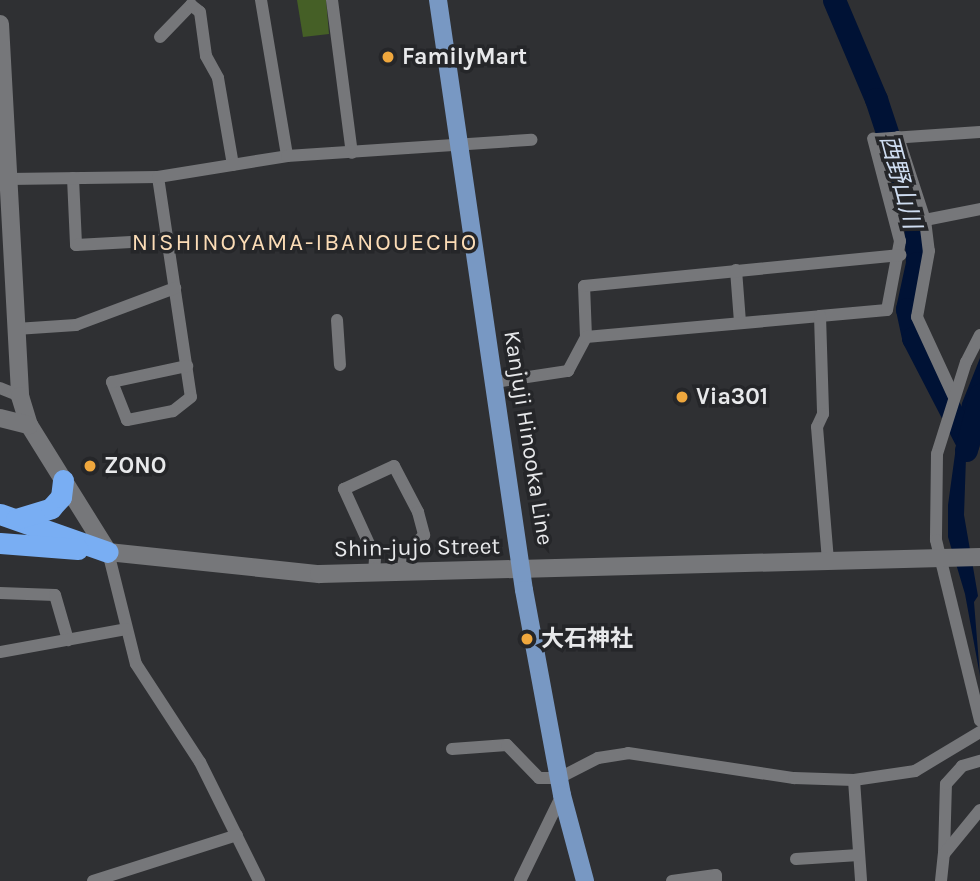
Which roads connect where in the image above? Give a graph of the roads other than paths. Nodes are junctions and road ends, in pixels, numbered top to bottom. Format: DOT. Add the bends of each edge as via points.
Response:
graph roads {
  1 [pos="261,0"];
  2 [pos="332,0"];
  3 [pos="438,0"];
  4 [pos="193,3"];
  5 [pos="0,24"];
  6 [pos="160,37"];
  7 [pos="980,132"];
  8 [pos="896,138"];
  9 [pos="531,140"];
  10 [pos="460,146"];
  11 [pos="352,153"];
  12 [pos="287,156"];
  13 [pos="233,165"];
  14 [pos="158,177"];
  15 [pos="73,178"];
  16 [pos="8,179"];
  17 [pos="980,209"];
  18 [pos="925,220"];
  19 [pos="167,240"];
  20 [pos="900,255"];
  21 [pos="736,271"];
  22 [pos="175,288"];
  23 [pos="820,316"];
  24 [pos="337,320"];
  25 [pos="740,322"];
  26 [pos="16,329"];
  27 [pos="980,335"];
  28 [pos="586,337"];
  29 [pos="187,366"];
  30 [pos="340,366"];
  31 [pos="495,382"];
  32 [pos="0,388"];
  33 [pos="20,396"];
  34 [pos="954,397"];
  35 [pos="0,418"];
  36 [pos="29,425"];
  37 [pos="63,480"];
  38 [pos="8,516"];
  39 [pos="0,543"];
  40 [pos="108,551"];
  41 [pos="979,557"];
  42 [pos="941,558"];
  43 [pos="828,561"];
  44 [pos="523,570"];
  45 [pos="374,573"];
  46 [pos="403,573"];
  47 [pos="0,593"];
  48 [pos="126,629"];
  49 [pos="68,640"];
  50 [pos="0,652"];
  51 [pos="980,721"];
  52 [pos="980,732"];
  53 [pos="452,749"];
  54 [pos="980,761"];
  55 [pos="854,779"];
  56 [pos="560,786"];
  57 [pos="980,810"];
  58 [pos="237,835"];
  59 [pos="859,855"];
  60 [pos="944,855"];
  61 [pos="796,859"];
  62 [pos="93,881"];
  63 [pos="259,881"];
  64 [pos="520,881"];
  65 [pos="585,881"];
  66 [pos="672,881"];
  67 [pos="716,881"];
  68 [pos="861,881"];
  69 [pos="941,881"];
  1 -- 12 [label="street"];
  2 -- 11 [label="street"];
  3 -- 10 [label="main road, Kanjuji Hinooka Line"];
  4 -- 6 [label="street"];
  4 -- 13 [label="street" via="200,12 206,56 218,78"];
  5 -- 16 [label="main road"];
  7 -- 8 [label="street"];
  8 -- 18 [label="street"];
  8 -- 20 [label="street" via="875,139 898,223"];
  9 -- 10 [label="street"];
  10 -- 11 [label="street"];
  10 -- 31 [label="main road, Kanjuji Hinooka Line"];
  11 -- 12 [label="street"];
  12 -- 13 [label="street"];
  13 -- 14 [label="street"];
  14 -- 15 [label="street"];
  14 -- 19 [label="street"];
  15 -- 16 [label="street"];
  15 -- 19 [label="street" via="76,245"];
  16 -- 26 [label="main road"];
  17 -- 18 [label="street"];
  18 -- 34 [label="street" via="929,251 917,317"];
  19 -- 22 [label="street"];
  20 -- 21 [label="street"];
  20 -- 23 [label="street" via="887,310"];
  21 -- 25 [label="street"];
  21 -- 28 [label="street" via="584,286"];
  22 -- 26 [label="street" via="76,325"];
  22 -- 29 [label="street"];
  23 -- 25 [label="street"];
  23 -- 43 [label="street" via="823,414 817,427"];
  24 -- 30 [label="street"];
  25 -- 28 [label="street"];
  26 -- 33 [label="main road"];
  27 -- 34 [label="street"];
  28 -- 31 [label="street" via="568,371"];
  29 -- 29 [label="street" via="112,382 127,420 173,411 191,397"];
  31 -- 44 [label="main road, Kanjuji Hinooka Line"];
  32 -- 33 [label="street"];
  33 -- 36 [label="main road"];
  34 -- 42 [label="street" via="937,454"];
  35 -- 36 [label="main road"];
  36 -- 37 [label="main road"];
  37 -- 38 [label="highway" via="61,497 51,508"];
  37 -- 40 [label="main road"];
  38 -- 40 [label="highway"];
  39 -- 40 [label="highway"];
  40 -- 45 [label="main road, Shin-jujo Street" via="307,573"];
  40 -- 48 [label="street"];
  41 -- 42 [label="main road, Shin-jujo Street"];
  42 -- 43 [label="main road, Shin-jujo Street"];
  42 -- 51 [label="street" via="955,632"];
  43 -- 44 [label="main road, Shin-jujo Street"];
  44 -- 46 [label="main road, Shin-jujo Street"];
  44 -- 56 [label="main road, Kanjuji Hinooka Line"];
  45 -- 46 [label="main road, Shin-jujo Street"];
  45 -- 46 [label="street" via="374,557 344,489 394,466 418,512 424,535 404,555"];
  47 -- 49 [label="street" via="55,595"];
  48 -- 49 [label="street"];
  48 -- 58 [label="street" via="136,664 200,762"];
  49 -- 50 [label="street"];
  52 -- 55 [label="street" via="915,771"];
  53 -- 56 [label="street" via="507,745 539,778"];
  54 -- 60 [label="street" via="962,766 946,784"];
  55 -- 56 [label="street" via="794,778 628,753 598,758"];
  55 -- 59 [label="street"];
  56 -- 64 [label="street"];
  56 -- 65 [label="main road, Kanjuji Hinooka Line"];
  57 -- 60 [label="street"];
  58 -- 62 [label="street"];
  58 -- 63 [label="street"];
  59 -- 61 [label="street"];
  59 -- 68 [label="street"];
  60 -- 69 [label="street"];
  66 -- 67 [label="street" via="716,875"];
}
